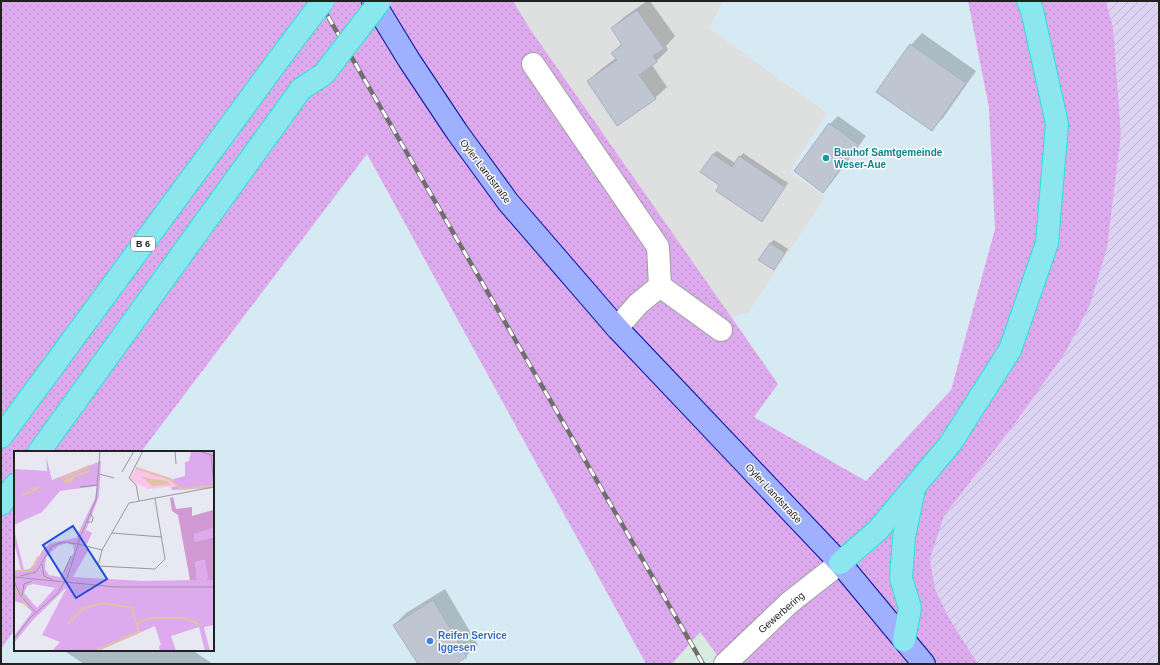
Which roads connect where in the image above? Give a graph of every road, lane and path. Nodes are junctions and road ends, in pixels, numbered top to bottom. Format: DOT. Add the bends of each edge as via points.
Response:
graph roads {
  1 [pos="323,1"];
  2 [pos="362,1"];
  3 [pos="373,1"];
  4 [pos="380,1"];
  5 [pos="1028,1"];
  6 [pos="533,64"];
  7 [pos="301,89"];
  8 [pos="660,286"];
  9 [pos="617,328"];
  10 [pos="721,330"];
  11 [pos="1,437"];
  12 [pos="40,451"];
  13 [pos="14,486"];
  14 [pos="914,488"];
  15 [pos="1,504"];
  16 [pos="840,563"];
  17 [pos="904,640"];
  18 [pos="725,664"];
  19 [pos="924,664"];
  1 -- 11 [label="highway, B 6, bridge"];
  2 -- 7 [label="highway" via="313,66"];
  3 -- 9 [label="main road, Oyler Landstraße" via="452,126 508,202"];
  4 -- 7 [label="highway, bridge" via="324,74"];
  5 -- 14 [label="highway" via="1057,124 1047,243 1010,350 950,444"];
  6 -- 8 [label="street" via="658,247"];
  7 -- 12 [label="highway"];
  8 -- 9 [label="street" via="638,304"];
  8 -- 10 [label="street"];
  9 -- 16 [label="main road, Oyler Landstraße"];
  13 -- 15 [label="highway"];
  14 -- 16 [label="highway" via="878,530"];
  14 -- 17 [label="highway" via="904,537 901,571 910,608"];
  16 -- 17 [label="main road, Oyler Landstraße"];
  16 -- 18 [label="street, Gewerbering" via="789,603"];
  17 -- 19 [label="main road, Oyler Landstraße"];
}
